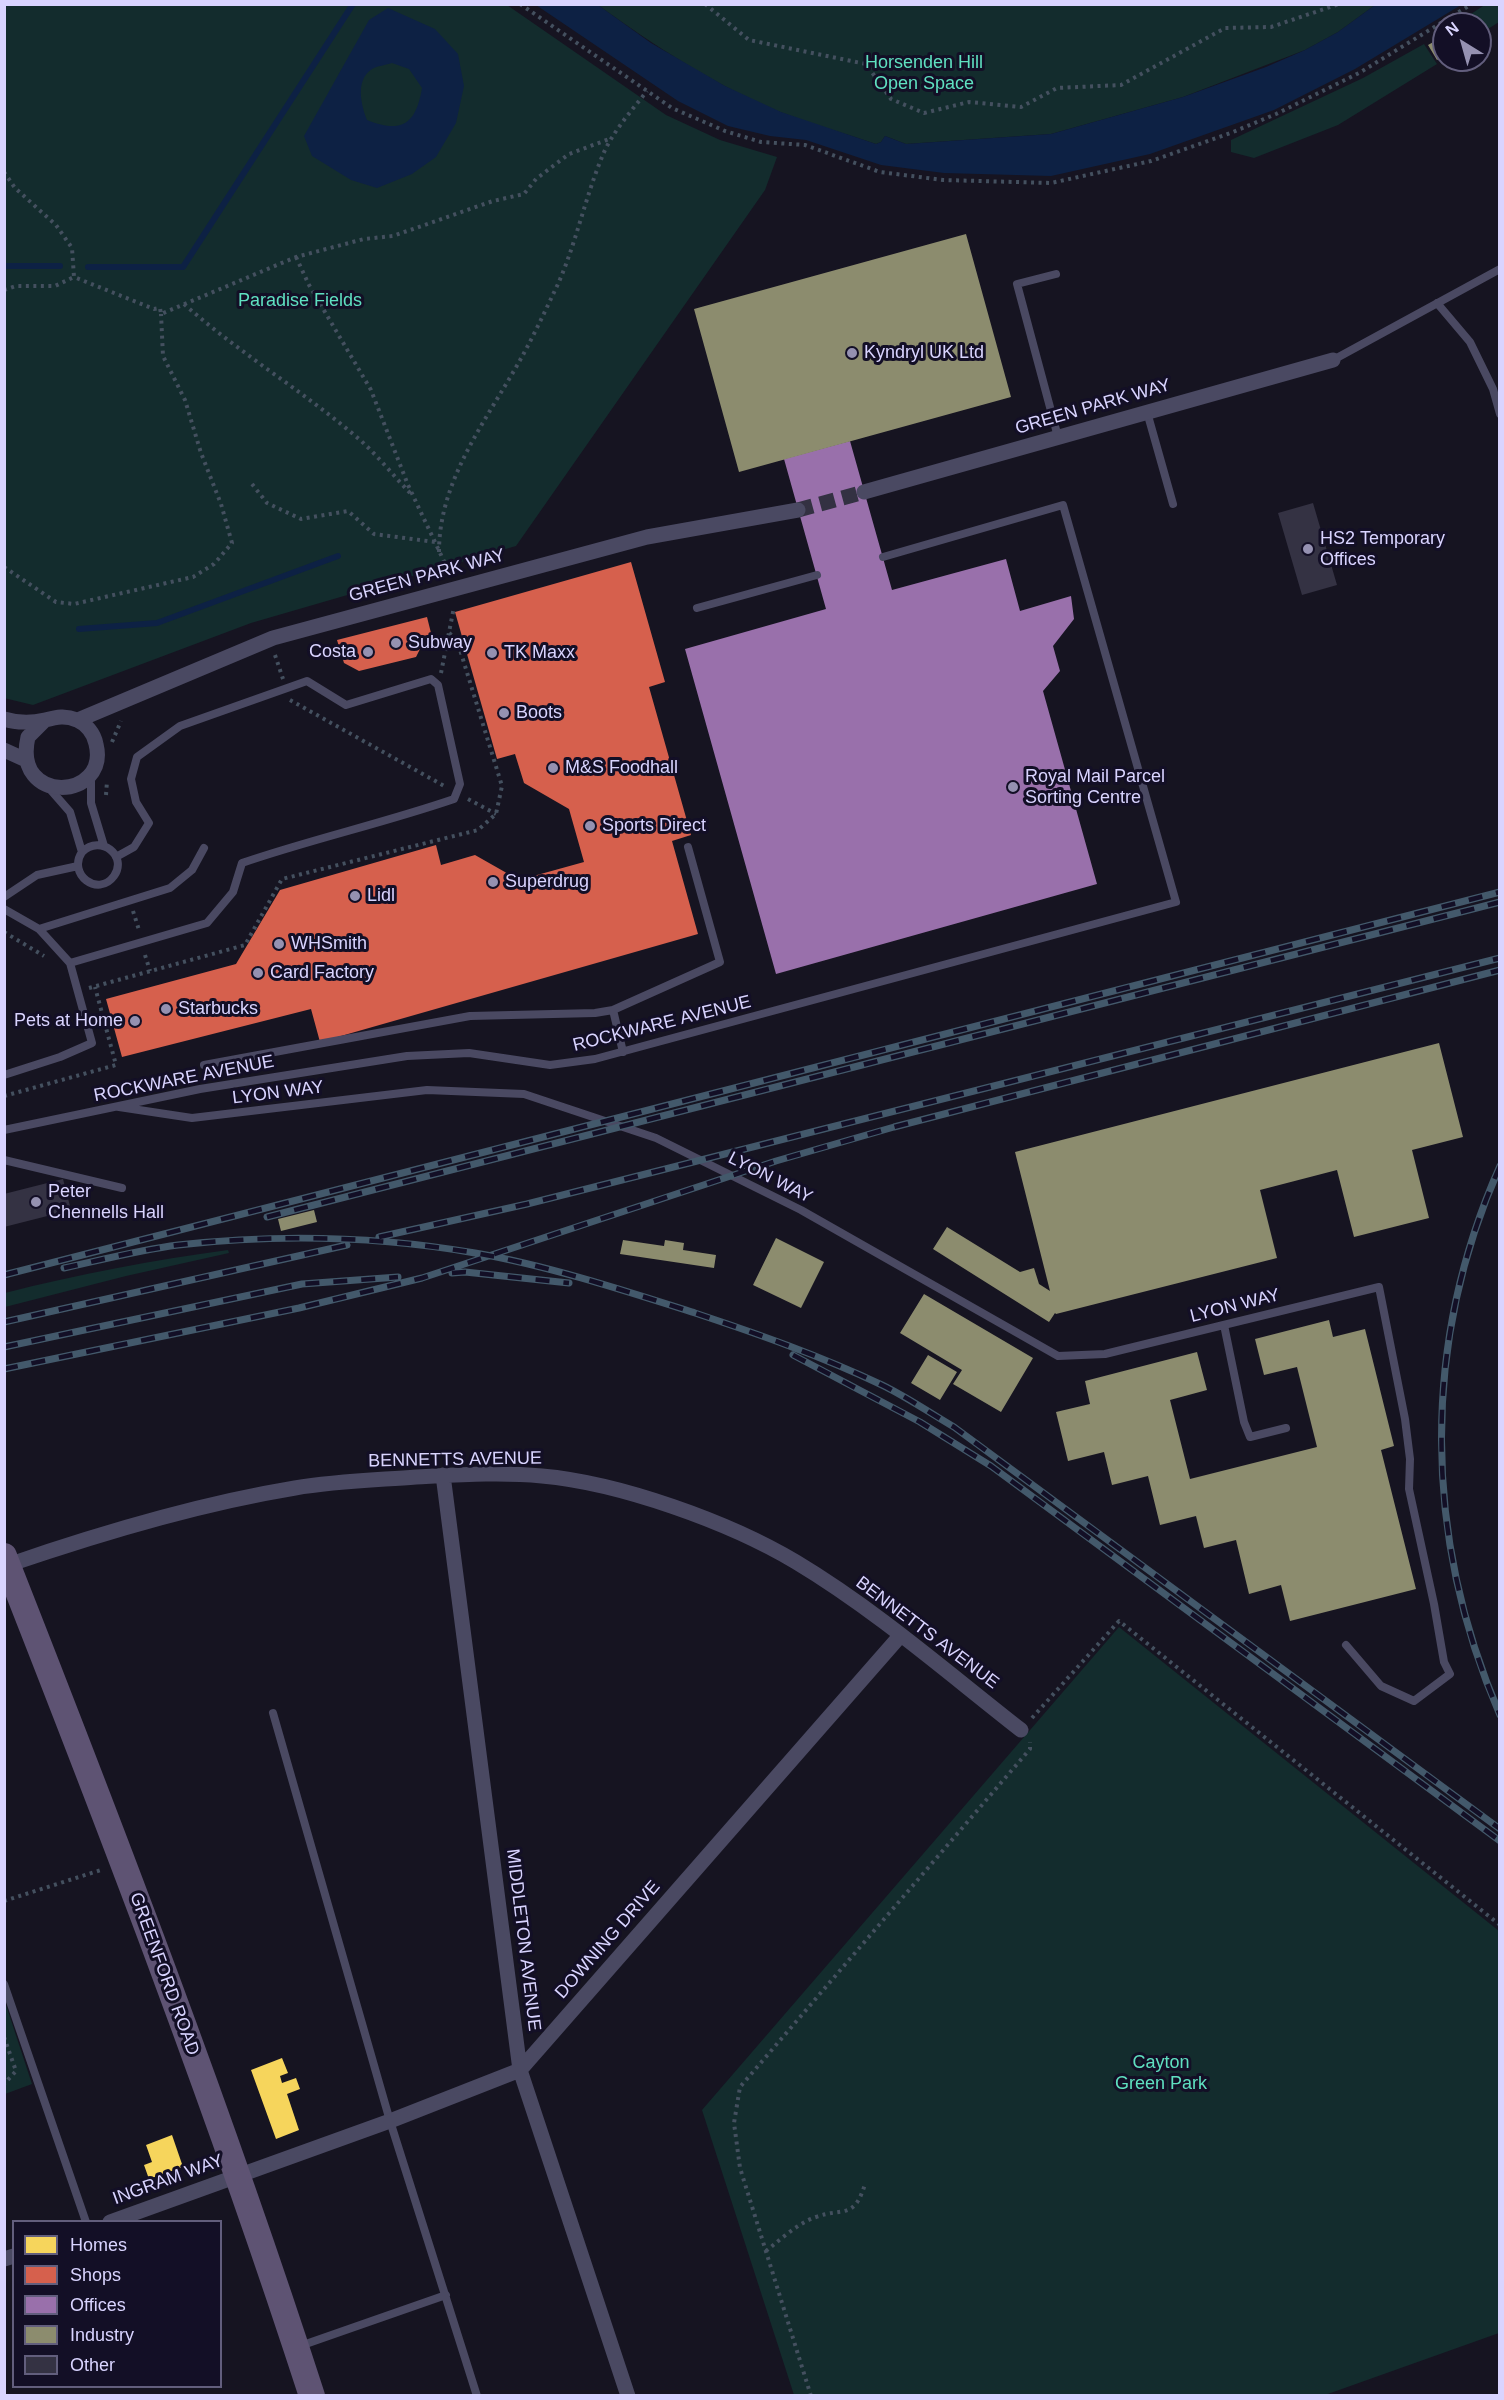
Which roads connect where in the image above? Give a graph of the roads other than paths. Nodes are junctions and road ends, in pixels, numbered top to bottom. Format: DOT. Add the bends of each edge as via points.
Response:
graph roads {
  1 [pos="1500,269"];
  2 [pos="1056,274"];
  3 [pos="1437,303"];
  4 [pos="1333,360"];
  5 [pos="1147,412"];
  6 [pos="1500,414"];
  7 [pos="1058,437"];
  8 [pos="864,492"];
  9 [pos="1173,504"];
  10 [pos="798,510"];
  11 [pos="882,557"];
  12 [pos="817,575"];
  13 [pos="697,608"];
  14 [pos="4,719"];
  15 [pos="45,720"];
  16 [pos="78,720"];
  17 [pos="4,750"];
  18 [pos="26,760"];
  19 [pos="90,774"];
  20 [pos="47,785"];
  21 [pos="104,846"];
  22 [pos="688,847"];
  23 [pos="204,848"];
  24 [pos="82,852"];
  25 [pos="116,857"];
  26 [pos="78,866"];
  27 [pos="4,897"];
  28 [pos="4,909"];
  29 [pos="39,929"];
  30 [pos="70,963"];
  31 [pos="613,1010"];
  32 [pos="623,1052"];
  33 [pos="204,1065"];
  34 [pos="4,1075"];
  35 [pos="119,1107"];
  36 [pos="4,1130"];
  37 [pos="4,1160"];
  38 [pos="122,1188"];
  39 [pos="1224,1325"];
  40 [pos="1286,1428"];
  41 [pos="443,1475"];
  42 [pos="6,1560"];
  43 [pos="900,1636"];
  44 [pos="1346,1645"];
  45 [pos="273,1713"];
  46 [pos="1025,1726"];
  47 [pos="4,1984"];
  48 [pos="520,2070"];
  49 [pos="390,2121"];
  50 [pos="239,2175"];
  51 [pos="85,2220"];
  52 [pos="115,2220"];
  53 [pos="446,2295"];
  54 [pos="296,2347"];
  55 [pos="312,2396"];
  56 [pos="477,2396"];
  57 [pos="628,2396"];
  1 -- 3 [label="lane"];
  2 -- 7 [label="lane" via="1017,284"];
  3 -- 4 [label="lane"];
  3 -- 6 [label="lane" via="1470,342 1493,389"];
  4 -- 5 [label="street, GREEN PARK WAY"];
  5 -- 7 [label="street, GREEN PARK WAY"];
  5 -- 9 [label="lane"];
  7 -- 8 [label="street, GREEN PARK WAY"];
  10 -- 16 [label="street, GREEN PARK WAY" via="647,537 273,638"];
  11 -- 32 [label="lane, ROCKWARE AVENUE" via="1063,505 1176,902"];
  12 -- 13 [label="lane"];
  14 -- 15 [label="street, GREEN PARK WAY"];
  15 -- 16 [label="street, GREEN PARK WAY"];
  15 -- 18 [label="street" via="28,737"];
  16 -- 19 [label="street" via="88,727 98,750"];
  17 -- 18 [label="street"];
  18 -- 20 [label="street" via="39,781"];
  19 -- 20 [label="street" via="73,787"];
  19 -- 21 [label="lane" via="91,803"];
  20 -- 24 [label="lane" via="70,812"];
  21 -- 24 [label="lane" via="92,845"];
  21 -- 25 [label="lane"];
  22 -- 31 [label="lane" via="720,962"];
  23 -- 29 [label="lane" via="192,870 170,888"];
  24 -- 26 [label="lane"];
  25 -- 26 [label="lane" via="117,870 104,884 85,880"];
  25 -- 30 [label="lane" via="134,847 149,823 136,802 131,779 137,757 180,726 307,681 346,705 431,679 438,686 460,784 454,800 242,863 233,892 207,923"];
  26 -- 27 [label="lane" via="37,875"];
  28 -- 29 [label="lane"];
  29 -- 30 [label="lane"];
  30 -- 34 [label="lane" via="92,1043"];
  31 -- 32 [label="lane"];
  31 -- 33 [label="lane" via="470,1016"];
  32 -- 35 [label="lane, ROCKWARE AVENUE" via="550,1065 469,1053 407,1056 200,1089"];
  35 -- 36 [label="lane, ROCKWARE AVENUE"];
  35 -- 39 [label="lane, LYON WAY" via="192,1118 427,1090 524,1094 656,1138 801,1210 1058,1356 1105,1354"];
  37 -- 38 [label="lane"];
  39 -- 40 [label="lane" via="1250,1437"];
  39 -- 44 [label="lane, LYON WAY" via="1379,1287 1405,1419 1409,1489 1444,1662 1450,1674 1414,1701 1381,1686"];
  41 -- 42 [label="street, BENNETTS AVENUE" via="296,1488 183,1512"];
  41 -- 43 [label="street, BENNETTS AVENUE" via="543,1476 629,1494 706,1519 795,1562"];
  41 -- 48 [label="street, MIDDLETON AVENUE"];
  42 -- 50 [label="main road, GREENFORD ROAD"];
  43 -- 46 [label="street, BENNETTS AVENUE"];
  43 -- 48 [label="street, DOWNING DRIVE"];
  45 -- 49 [label="lane"];
  47 -- 51 [label="lane"];
  48 -- 49 [label="street, DOWNING DRIVE"];
  48 -- 57 [label="street, MIDDLETON AVENUE"];
  49 -- 50 [label="street, DOWNING DRIVE"];
  49 -- 53 [label="lane"];
  50 -- 52 [label="street, INGRAM WAY"];
  50 -- 54 [label="main road, GREENFORD ROAD"];
  53 -- 54 [label="lane"];
  53 -- 56 [label="lane"];
  54 -- 55 [label="main road, GREENFORD ROAD"];
}
